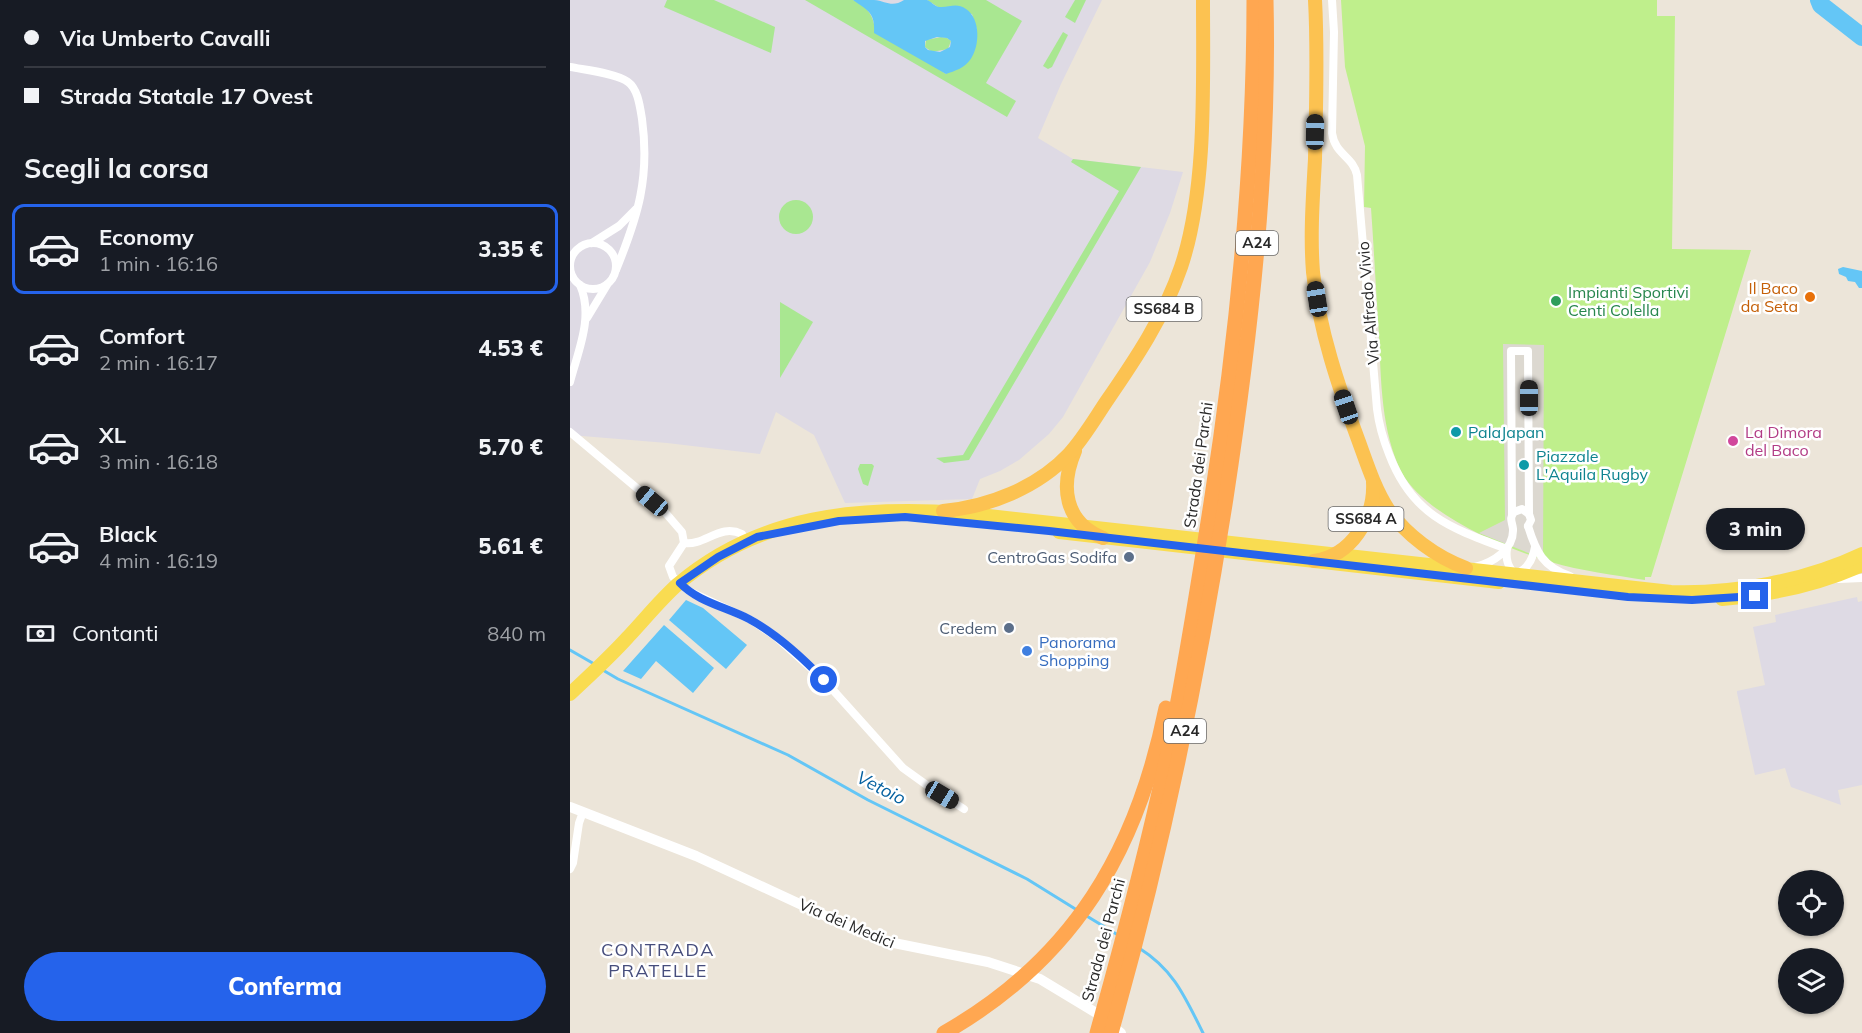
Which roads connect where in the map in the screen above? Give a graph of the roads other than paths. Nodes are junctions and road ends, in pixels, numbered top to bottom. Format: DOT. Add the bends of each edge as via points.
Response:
graph roads {
  1 [pos="1203,0"];
  2 [pos="1254,0"];
  3 [pos="1266,0"];
  4 [pos="1315,0"];
  5 [pos="1332,0"];
  6 [pos="570,67"];
  7 [pos="640,204"];
  8 [pos="591,243"];
  9 [pos="579,248"];
  10 [pos="570,252"];
  11 [pos="616,270"];
  12 [pos="575,281"];
  13 [pos="607,285"];
  14 [pos="586,321"];
  15 [pos="570,382"];
  16 [pos="570,432"];
  17 [pos="1080,441"];
  18 [pos="1371,474"];
  19 [pos="1221,483"];
  20 [pos="943,511"];
  21 [pos="1512,514"];
  22 [pos="1529,514"];
  23 [pos="1512,525"];
  24 [pos="1083,526"];
  25 [pos="1528,526"];
  26 [pos="1103,538"];
  27 [pos="752,540"];
  28 [pos="684,543"];
  29 [pos="1535,547"];
  30 [pos="1507,549"];
  31 [pos="1337,554"];
  32 [pos="1862,554"];
  33 [pos="1862,558"];
  34 [pos="1314,561"];
  35 [pos="1840,563"];
  36 [pos="1862,565"];
  37 [pos="1466,568"];
  38 [pos="1515,575"];
  39 [pos="1862,578"];
  40 [pos="1490,581"];
  41 [pos="680,583"];
  42 [pos="1594,584"];
  43 [pos="1806,585"];
  44 [pos="1530,586"];
  45 [pos="1203,600"];
  46 [pos="570,694"];
  47 [pos="570,807"];
  48 [pos="964,809"];
  49 [pos="583,812"];
  50 [pos="1150,860"];
  51 [pos="570,869"];
  52 [pos="944,1033"];
  53 [pos="1097,1033"];
  54 [pos="1113,1033"];
  55 [pos="1121,1033"];
  1 -- 17 [label="highway, SS684 B" via="1199,159 1184,257 1149,337"];
  2 -- 19 [label="highway, Strada dei Parchi / A24" via="1247,210"];
  3 -- 19 [label="highway, Strada dei Parchi / A24" via="1266,106 1258,227 1248,328"];
  4 -- 18 [label="highway, SS684 A" via="1314,273 1334,370"];
  5 -- 30 [label="street, Via Alfredo Vivio" via="1332,133 1337,149 1356,171 1380,430 1400,479 1414,500 1450,526"];
  6 -- 7 [label="street" via="620,78 634,89 645,145"];
  7 -- 8 [label="street" via="619,226"];
  7 -- 11 [label="street"];
  8 -- 9 [label="street"];
  8 -- 11 [label="street" via="610,250"];
  9 -- 10 [label="street"];
  9 -- 12 [label="street" via="570,267"];
  11 -- 13 [label="street"];
  12 -- 13 [label="street" via="594,289"];
  12 -- 14 [label="street" via="585,301"];
  13 -- 14 [label="street"];
  14 -- 15 [label="street"];
  16 -- 28 [label="street" via="668,515 682,532"];
  17 -- 20 [label="highway, SS684 B" via="1061,462 1028,485 979,504"];
  17 -- 24 [label="highway, SS684 B" via="1069,466 1066,488 1071,507"];
  18 -- 31 [label="highway, SS684 A" via="1372,497 1364,523"];
  18 -- 37 [label="highway, SS684 A" via="1388,508 1403,527 1434,552"];
  19 -- 45 [label="highway, Strada dei Parchi / A24"];
  20 -- 24 [label="main road"];
  20 -- 27 [label="main road" via="852,512 806,521"];
  21 -- 22 [label="street" via="1520,509"];
  21 -- 22 [label="street" via="1511,351 1528,351"];
  21 -- 23 [label="street"];
  22 -- 25 [label="street"];
  23 -- 25 [label="street" via="1520,530"];
  23 -- 30 [label="street"];
  24 -- 26 [label="highway"];
  24 -- 31 [label="main road"];
  25 -- 29 [label="street"];
  26 -- 27 [label="main road" via="905,517 839,521"];
  26 -- 34 [label="main road"];
  27 -- 28 [label="street" via="741,533 726,531 696,543"];
  27 -- 41 [label="main road"];
  28 -- 41 [label="street" via="669,566"];
  29 -- 38 [label="street" via="1528,566"];
  29 -- 42 [label="street" via="1553,569"];
  30 -- 37 [label="street" via="1488,563"];
  30 -- 38 [label="street" via="1508,564"];
  31 -- 34 [label="highway, SS684 A"];
  31 -- 37 [label="main road"];
  32 -- 35 [label="main road"];
  33 -- 35 [label="street"];
  34 -- 40 [label="main road"];
  35 -- 42 [label="main road" via="1782,580 1716,591 1671,592"];
  36 -- 43 [label="main road"];
  37 -- 38 [label="main road"];
  38 -- 40 [label="street"];
  38 -- 42 [label="main road"];
  38 -- 44 [label="street"];
  39 -- 43 [label="street"];
  40 -- 44 [label="main road"];
  41 -- 46 [label="main road"];
  41 -- 48 [label="street" via="695,595 741,615 775,636 824,680 903,768"];
  43 -- 44 [label="main road" via="1755,596 1692,600"];
  45 -- 50 [label="highway, Strada dei Parchi / A24" via="1184,735"];
  45 -- 52 [label="highway" via="1175,666 1154,756 1111,869 1080,916 1041,961 981,1011"];
  47 -- 49 [label="street, Via dei Medici"];
  49 -- 51 [label="street"];
  49 -- 55 [label="street, Via dei Medici" via="696,856 884,941 988,962 1040,979 1098,1014"];
  50 -- 53 [label="highway, Strada dei Parchi / A24"];
  50 -- 54 [label="highway, Strada dei Parchi / A24"];
}
